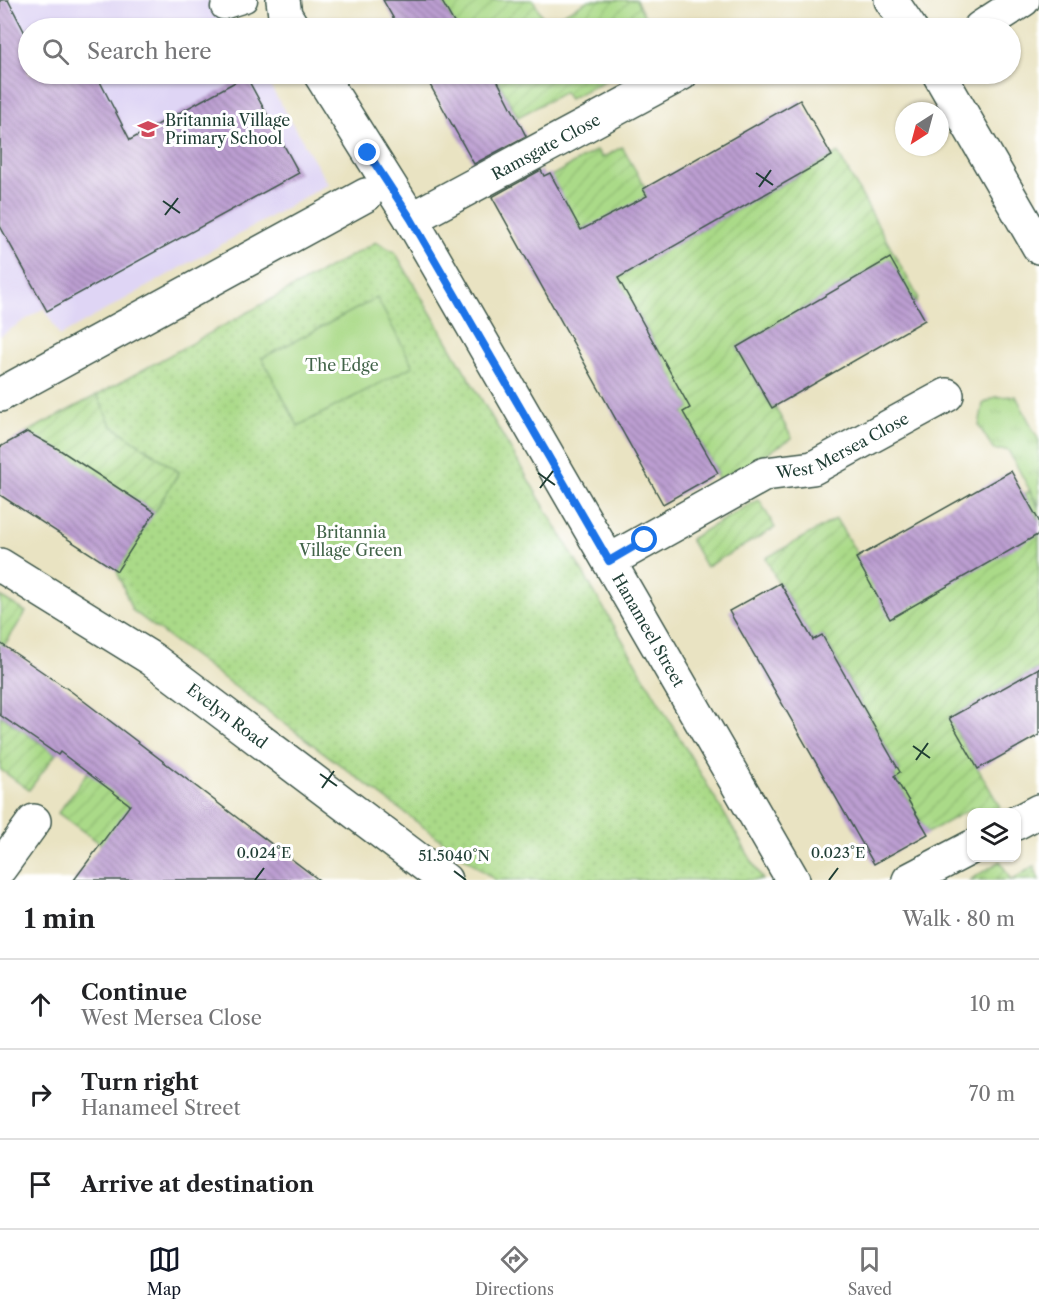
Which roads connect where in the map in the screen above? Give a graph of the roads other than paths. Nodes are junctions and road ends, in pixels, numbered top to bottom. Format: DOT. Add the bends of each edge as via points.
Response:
graph roads {
  1 [pos="283,0"];
  2 [pos="891,0"];
  3 [pos="1023,0"];
  4 [pos="287,18"];
  5 [pos="903,18"];
  6 [pos="995,18"];
  7 [pos="326,84"];
  8 [pos="662,84"];
  9 [pos="945,84"];
  10 [pos="366,195"];
  11 [pos="411,219"];
  12 [pos="1039,247"];
  13 [pos="0,395"];
  14 [pos="947,395"];
  15 [pos="609,561"];
  16 [pos="0,565"];
  17 [pos="1039,811"];
  18 [pos="34,821"];
  19 [pos="1021,821"];
  20 [pos="967,850"];
  21 [pos="0,868"];
  22 [pos="445,880"];
  23 [pos="793,880"];
  24 [pos="909,880"];
  1 -- 4 [label="street"];
  2 -- 5 [label="street"];
  3 -- 6 [label="street"];
  7 -- 11 [label="street, Hanameel Street"];
  8 -- 11 [label="street, Ramsgate Close"];
  9 -- 12 [label="street"];
  10 -- 13 [label="street"];
  11 -- 15 [label="street, Hanameel Street"];
  14 -- 15 [label="street, West Mersea Close" via="813,468 765,474"];
  15 -- 23 [label="street, Hanameel Street"];
  16 -- 22 [label="street, Evelyn Road" via="152,659"];
  17 -- 19 [label="street"];
  18 -- 21 [label="street"];
  20 -- 24 [label="street"];
}
